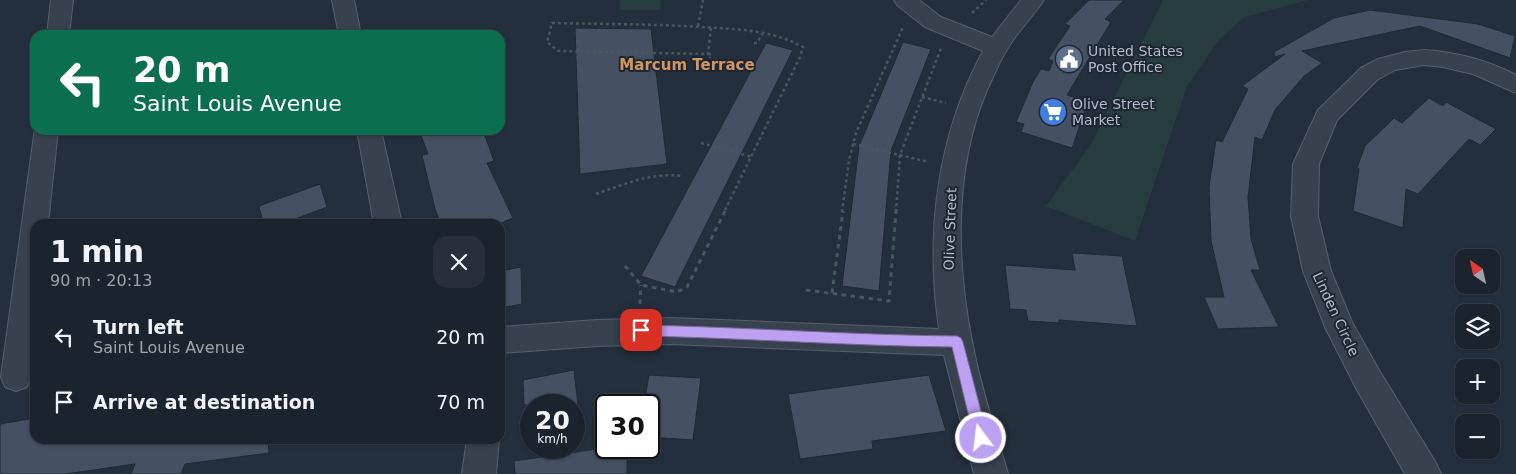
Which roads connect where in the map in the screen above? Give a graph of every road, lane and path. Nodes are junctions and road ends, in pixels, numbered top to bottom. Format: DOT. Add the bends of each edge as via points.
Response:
graph roads {
  1 [pos="62,0"];
  2 [pos="342,0"];
  3 [pos="703,0"];
  4 [pos="905,0"];
  5 [pos="986,0"];
  6 [pos="1033,0"];
  7 [pos="967,17"];
  8 [pos="904,23"];
  9 [pos="698,26"];
  10 [pos="711,28"];
  11 [pos="59,30"];
  12 [pos="349,30"];
  13 [pos="762,34"];
  14 [pos="944,40"];
  15 [pos="754,44"];
  16 [pos="997,48"];
  17 [pos="708,54"];
  18 [pos="710,58"];
  19 [pos="1516,85"];
  20 [pos="922,97"];
  21 [pos="950,104"];
  22 [pos="45,135"];
  23 [pos="370,135"];
  24 [pos="701,143"];
  25 [pos="853,144"];
  26 [pos="900,155"];
  27 [pos="752,157"];
  28 [pos="934,163"];
  29 [pos="683,176"];
  30 [pos="596,194"];
  31 [pos="36,219"];
  32 [pos="387,219"];
  33 [pos="30,266"];
  34 [pos="625,266"];
  35 [pos="641,285"];
  36 [pos="806,290"];
  37 [pos="832,293"];
  38 [pos="640,307"];
  39 [pos="505,340"];
  40 [pos="957,342"];
  41 [pos="17,377"];
  42 [pos="482,444"];
  43 [pos="479,474"];
  44 [pos="990,474"];
  45 [pos="1424,474"];
  1 -- 11 [label="street"];
  2 -- 12 [label="street"];
  3 -- 9 [label="path"];
  4 -- 16 [label="street" via="932,22"];
  5 -- 7 [label="path"];
  6 -- 16 [label="street, Olive Street"];
  8 -- 25 [label="path"];
  9 -- 10 [label="path"];
  9 -- 17 [label="path" via="552,23 547,42 558,51"];
  10 -- 13 [label="path"];
  10 -- 17 [label="path"];
  13 -- 15 [label="path"];
  13 -- 27 [label="path" via="789,38 803,47"];
  14 -- 20 [label="path"];
  16 -- 40 [label="street, Olive Street" via="969,106 953,176 948,216 948,260 950,304"];
  17 -- 18 [label="path" via="711,54"];
  19 -- 45 [label="street, Linden Circle" via="1487,71 1446,59 1392,62 1359,82 1340,100 1312,145 1303,201 1306,234 1315,269 1347,343"];
  20 -- 21 [label="path"];
  20 -- 26 [label="path"];
  22 -- 31 [label="street"];
  23 -- 32 [label="street"];
  24 -- 27 [label="path"];
  25 -- 26 [label="path"];
  25 -- 37 [label="path"];
  26 -- 28 [label="path"];
  26 -- 37 [label="path" via="889,301"];
  27 -- 35 [label="path" via="687,287 677,292"];
  29 -- 30 [label="path" via="652,176"];
  33 -- 41 [label="street"];
  34 -- 35 [label="path"];
  35 -- 38 [label="path"];
  36 -- 37 [label="path"];
  39 -- 40 [label="street" via="641,330"];
  40 -- 44 [label="street, Olive Street"];
  42 -- 43 [label="street"];
}
